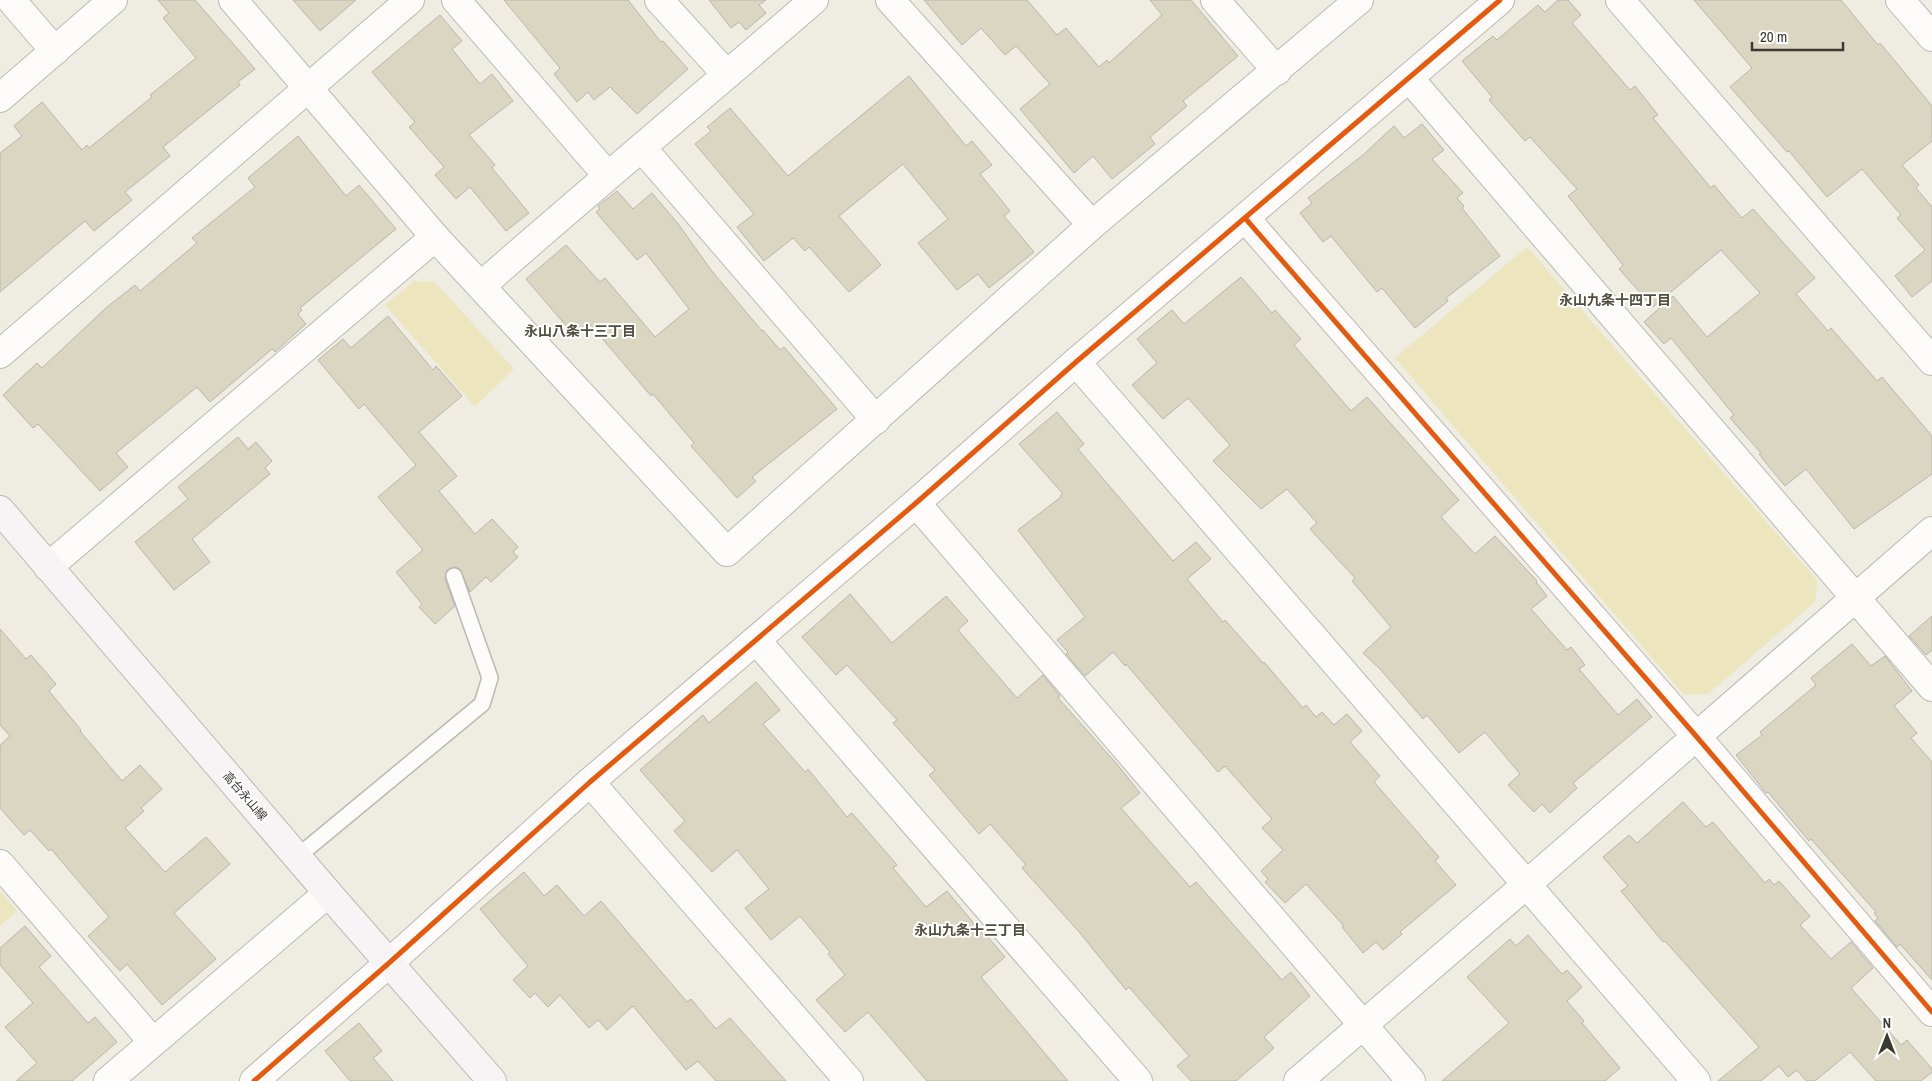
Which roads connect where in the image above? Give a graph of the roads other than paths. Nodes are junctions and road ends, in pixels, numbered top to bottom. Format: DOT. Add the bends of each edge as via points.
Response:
graph roads {
  1 [pos="11,0"];
  2 [pos="114,0"];
  3 [pos="233,0"];
  4 [pos="410,0"];
  5 [pos="456,0"];
  6 [pos="659,0"];
  7 [pos="814,0"];
  8 [pos="890,0"];
  9 [pos="1216,0"];
  10 [pos="1360,0"];
  11 [pos="1500,0"];
  12 [pos="1620,0"];
  13 [pos="1900,0"];
  14 [pos="1932,37"];
  15 [pos="55,51"];
  16 [pos="1277,71"];
  17 [pos="727,75"];
  18 [pos="1408,78"];
  19 [pos="307,87"];
  20 [pos="0,98"];
  21 [pos="642,148"];
  22 [pos="607,175"];
  23 [pos="1245,218"];
  24 [pos="1092,225"];
  25 [pos="435,237"];
  26 [pos="482,286"];
  27 [pos="0,354"];
  28 [pos="1932,361"];
  29 [pos="1076,362"];
  30 [pos="876,420"];
  31 [pos="916,503"];
  32 [pos="0,510"];
  33 [pos="1932,531"];
  34 [pos="48,567"];
  35 [pos="454,576"];
  36 [pos="1855,598"];
  37 [pos="756,640"];
  38 [pos="1932,686"];
  39 [pos="1696,736"];
  40 [pos="590,782"];
  41 [pos="297,857"];
  42 [pos="0,864"];
  43 [pos="1527,884"];
  44 [pos="328,893"];
  45 [pos="389,963"];
  46 [pos="1932,1012"];
  47 [pos="1362,1025"];
  48 [pos="152,1042"];
  49 [pos="108,1081"];
  50 [pos="254,1081"];
  51 [pos="492,1081"];
  52 [pos="849,1081"];
  53 [pos="1138,1081"];
  54 [pos="1298,1081"];
  55 [pos="1411,1081"];
  56 [pos="1696,1081"];
  1 -- 15 [label="street"];
  2 -- 15 [label="street"];
  3 -- 19 [label="street"];
  4 -- 19 [label="street"];
  5 -- 22 [label="street"];
  6 -- 17 [label="street"];
  7 -- 17 [label="street"];
  8 -- 24 [label="street"];
  9 -- 16 [label="street"];
  10 -- 16 [label="street"];
  11 -- 18 [label="street"];
  12 -- 28 [label="street"];
  13 -- 14 [label="street"];
  15 -- 20 [label="street"];
  16 -- 24 [label="street"];
  17 -- 21 [label="street"];
  18 -- 23 [label="street"];
  18 -- 36 [label="street"];
  19 -- 25 [label="street"];
  19 -- 27 [label="street"];
  21 -- 22 [label="street"];
  21 -- 30 [label="street"];
  22 -- 26 [label="street"];
  23 -- 29 [label="street"];
  23 -- 39 [label="street"];
  24 -- 30 [label="street"];
  25 -- 26 [label="street"];
  25 -- 34 [label="street"];
  26 -- 30 [label="street" via="727,552"];
  29 -- 31 [label="street"];
  29 -- 43 [label="street"];
  31 -- 37 [label="street"];
  31 -- 47 [label="street"];
  32 -- 34 [label="street, 高台永山線"];
  33 -- 36 [label="street"];
  34 -- 41 [label="street, 高台永山線"];
  35 -- 41 [label="lane" via="490,678 482,704"];
  36 -- 38 [label="street"];
  36 -- 39 [label="street"];
  37 -- 40 [label="street"];
  37 -- 53 [label="street"];
  39 -- 43 [label="street"];
  39 -- 46 [label="street"];
  40 -- 45 [label="street"];
  40 -- 52 [label="street"];
  41 -- 44 [label="street, 高台永山線"];
  42 -- 48 [label="street"];
  43 -- 47 [label="street"];
  43 -- 56 [label="street"];
  44 -- 45 [label="street, 高台永山線"];
  44 -- 48 [label="street"];
  45 -- 50 [label="street"];
  45 -- 51 [label="street, 高台永山線"];
  47 -- 54 [label="street"];
  47 -- 55 [label="street"];
  48 -- 49 [label="street"];
}
